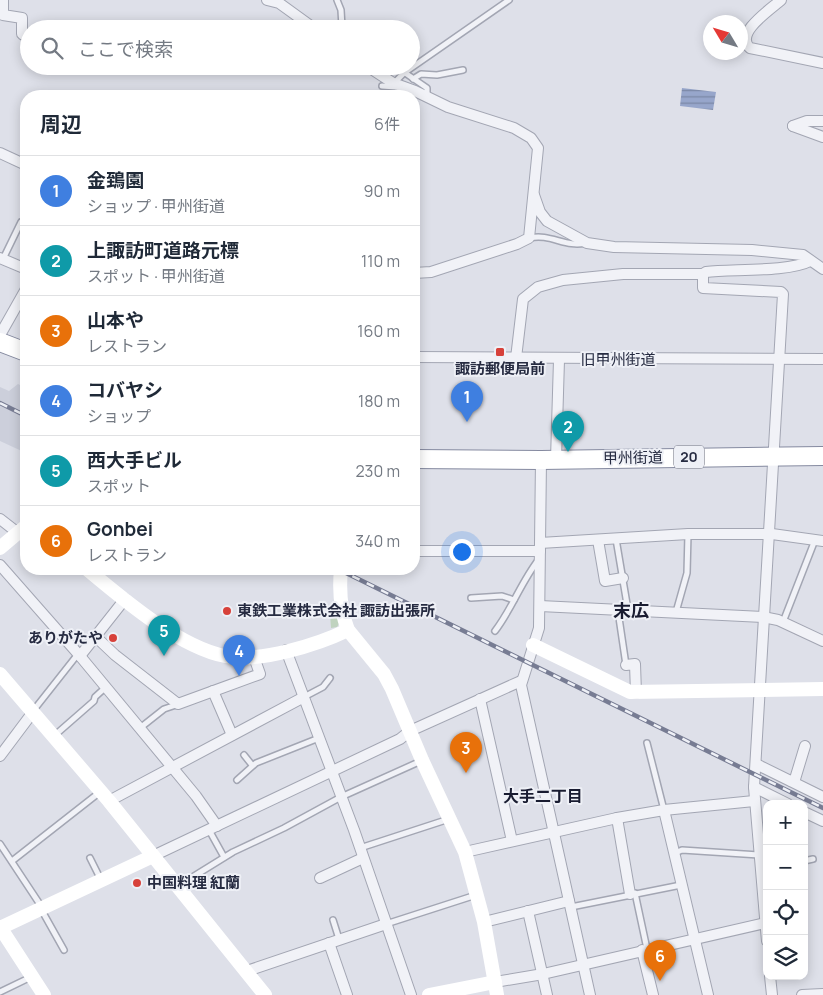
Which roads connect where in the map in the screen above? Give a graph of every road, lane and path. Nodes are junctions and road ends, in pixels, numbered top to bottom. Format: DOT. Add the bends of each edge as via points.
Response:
graph roads {
  1 [pos="3,0"];
  2 [pos="267,0"];
  3 [pos="337,0"];
  4 [pos="509,0"];
  5 [pos="781,0"];
  6 [pos="22,20"];
  7 [pos="303,20"];
  8 [pos="342,20"];
  9 [pos="420,63"];
  10 [pos="823,63"];
  11 [pos="463,70"];
  12 [pos="382,75"];
  13 [pos="403,75"];
  14 [pos="406,75"];
  15 [pos="419,75"];
  16 [pos="420,75"];
  17 [pos="413,79"];
  18 [pos="398,85"];
  19 [pos="382,86"];
  20 [pos="410,90"];
  21 [pos="420,94"];
  22 [pos="427,97"];
  23 [pos="823,121"];
  24 [pos="823,137"];
  25 [pos="0,153"];
  26 [pos="20,162"];
  27 [pos="534,194"];
  28 [pos="20,224"];
  29 [pos="529,238"];
  30 [pos="586,243"];
  31 [pos="2,259"];
  32 [pos="810,261"];
  33 [pos="20,267"];
  34 [pos="823,270"];
  35 [pos="420,273"];
  36 [pos="703,274"];
  37 [pos="20,300"];
  38 [pos="0,335"];
  39 [pos="0,342"];
  40 [pos="20,350"];
  41 [pos="420,357"];
  42 [pos="516,358"];
  43 [pos="823,359"];
  44 [pos="559,360"];
  45 [pos="779,360"];
  46 [pos="773,456"];
  47 [pos="823,456"];
  48 [pos="420,459"];
  49 [pos="548,459"];
  50 [pos="0,519"];
  51 [pos="20,526"];
  52 [pos="20,530"];
  53 [pos="688,534"];
  54 [pos="768,536"];
  55 [pos="616,539"];
  56 [pos="598,540"];
  57 [pos="819,541"];
  58 [pos="0,548"];
  59 [pos="420,551"];
  60 [pos="540,551"];
  61 [pos="0,565"];
  62 [pos="534,572"];
  63 [pos="97,575"];
  64 [pos="341,575"];
  65 [pos="623,578"];
  66 [pos="471,598"];
  67 [pos="125,599"];
  68 [pos="514,600"];
  69 [pos="540,606"];
  70 [pos="623,611"];
  71 [pos="676,614"];
  72 [pos="763,617"];
  73 [pos="783,622"];
  74 [pos="348,630"];
  75 [pos="495,631"];
  76 [pos="96,637"];
  77 [pos="823,641"];
  78 [pos="533,646"];
  79 [pos="286,650"];
  80 [pos="79,655"];
  81 [pos="254,657"];
  82 [pos="626,665"];
  83 [pos="0,674"];
  84 [pos="330,678"];
  85 [pos="521,681"];
  86 [pos="106,687"];
  87 [pos="823,689"];
  88 [pos="760,690"];
  89 [pos="213,691"];
  90 [pos="636,693"];
  91 [pos="304,697"];
  92 [pos="480,699"];
  93 [pos="178,704"];
  94 [pos="33,712"];
  95 [pos="140,728"];
  96 [pos="410,731"];
  97 [pos="232,735"];
  98 [pos="54,736"];
  99 [pos="320,738"];
  100 [pos="647,742"];
  101 [pos="805,746"];
  102 [pos="1,752"];
  103 [pos="244,755"];
  104 [pos="422,760"];
  105 [pos="756,764"];
  106 [pos="252,765"];
  107 [pos="172,767"];
  108 [pos="332,771"];
  109 [pos="237,780"];
  110 [pos="791,782"];
  111 [pos="754,787"];
  112 [pos="104,796"];
  113 [pos="341,797"];
  114 [pos="823,797"];
  115 [pos="780,800"];
  116 [pos="754,801"];
  117 [pos="664,810"];
  118 [pos="808,814"];
  119 [pos="450,818"];
  120 [pos="617,818"];
  121 [pos="823,821"];
  122 [pos="213,828"];
  123 [pos="554,832"];
  124 [pos="512,841"];
  125 [pos="0,844"];
  126 [pos="360,848"];
  127 [pos="464,852"];
  128 [pos="674,853"];
  129 [pos="759,855"];
  130 [pos="153,856"];
  131 [pos="224,857"];
  132 [pos="90,858"];
  133 [pos="363,858"];
  134 [pos="813,860"];
  135 [pos="12,861"];
  136 [pos="808,861"];
  137 [pos="763,866"];
  138 [pos="320,878"];
  139 [pos="101,880"];
  140 [pos="682,884"];
  141 [pos="178,886"];
  142 [pos="477,894"];
  143 [pos="632,894"];
  144 [pos="570,904"];
  145 [pos="41,908"];
  146 [pos="528,911"];
  147 [pos="333,920"];
  148 [pos="484,922"];
  149 [pos="763,923"];
  150 [pos="386,924"];
  151 [pos="0,927"];
  152 [pos="695,938"];
  153 [pos="334,941"];
  154 [pos="64,950"];
  155 [pos="645,950"];
  156 [pos="583,964"];
  157 [pos="247,972"];
  158 [pos="543,974"];
  159 [pos="31,977"];
  160 [pos="770,980"];
  161 [pos="496,988"];
  162 [pos="0,992"];
  163 [pos="823,994"];
  164 [pos="44,995"];
  165 [pos="265,995"];
  166 [pos="347,995"];
  167 [pos="411,995"];
  168 [pos="429,995"];
  169 [pos="547,995"];
  170 [pos="590,995"];
  171 [pos="653,995"];
  172 [pos="708,995"];
  173 [pos="772,995"];
  174 [pos="802,995"];
  1 -- 6 [label="street" via="3,15"];
  2 -- 7 [label="street" via="279,3"];
  3 -- 8 [label="lane"];
  4 -- 9 [label="lane"];
  5 -- 10 [label="street" via="749,29 746,45"];
  11 -- 16 [label="lane"];
  12 -- 18 [label="street"];
  13 -- 18 [label="lane"];
  14 -- 17 [label="lane"];
  15 -- 17 [label="lane"];
  17 -- 22 [label="lane" via="427,88"];
  18 -- 19 [label="lane"];
  18 -- 20 [label="street"];
  21 -- 22 [label="street"];
  22 -- 27 [label="street" via="514,128 531,138 538,148"];
  23 -- 24 [label="street" via="793,126"];
  25 -- 26 [label="street"];
  27 -- 29 [label="street"];
  27 -- 30 [label="street" via="547,221"];
  28 -- 31 [label="lane"];
  29 -- 30 [label="lane" via="548,237 575,244"];
  29 -- 35 [label="street" via="431,272"];
  30 -- 32 [label="street" via="614,247 752,250 803,255"];
  31 -- 33 [label="street"];
  32 -- 34 [label="street"];
  32 -- 36 [label="street" via="800,266 740,268"];
  36 -- 42 [label="street" via="623,274 563,280 538,287 524,299"];
  36 -- 45 [label="street" via="703,288 783,294"];
  37 -- 38 [label="street"];
  39 -- 40 [label="highway"];
  41 -- 42 [label="street, 旧甲州街道"];
  42 -- 44 [label="street, 旧甲州街道"];
  43 -- 45 [label="street, 旧甲州街道"];
  44 -- 45 [label="street, 旧甲州街道"];
  44 -- 49 [label="street"];
  45 -- 46 [label="street"];
  46 -- 47 [label="highway, 甲州街道 / 20"];
  46 -- 49 [label="highway, 甲州街道 / 20"];
  46 -- 54 [label="street"];
  48 -- 49 [label="highway, 甲州街道 / 20"];
  49 -- 60 [label="street"];
  50 -- 51 [label="street"];
  52 -- 58 [label="street"];
  53 -- 54 [label="street"];
  53 -- 55 [label="street"];
  53 -- 71 [label="lane" via="687,573"];
  54 -- 57 [label="street"];
  54 -- 72 [label="street"];
  55 -- 56 [label="street"];
  55 -- 65 [label="lane"];
  56 -- 60 [label="street"];
  56 -- 65 [label="street" via="605,581"];
  57 -- 73 [label="lane"];
  59 -- 60 [label="street"];
  60 -- 62 [label="street"];
  61 -- 80 [label="street"];
  62 -- 68 [label="lane"];
  62 -- 69 [label="street"];
  63 -- 67 [label="street"];
  64 -- 74 [label="street" via="341,613"];
  65 -- 70 [label="lane"];
  66 -- 68 [label="lane" via="502,596"];
  67 -- 76 [label="street"];
  67 -- 81 [label="street" via="180,638 200,648 226,656"];
  68 -- 75 [label="lane"];
  69 -- 70 [label="street"];
  69 -- 78 [label="street" via="539,628"];
  70 -- 71 [label="street"];
  70 -- 82 [label="lane"];
  71 -- 72 [label="street"];
  72 -- 73 [label="street"];
  72 -- 88 [label="street"];
  73 -- 77 [label="street"];
  74 -- 79 [label="street"];
  74 -- 96 [label="street" via="384,674"];
  76 -- 80 [label="street"];
  76 -- 93 [label="street"];
  78 -- 85 [label="street"];
  78 -- 90 [label="street"];
  79 -- 81 [label="street"];
  79 -- 91 [label="street"];
  80 -- 86 [label="street"];
  80 -- 94 [label="lane"];
  81 -- 89 [label="street" via="260,674"];
  82 -- 90 [label="street" via="635,664"];
  83 -- 94 [label="street"];
  84 -- 91 [label="lane" via="323,687"];
  85 -- 92 [label="street"];
  85 -- 123 [label="street"];
  86 -- 95 [label="street"];
  86 -- 98 [label="lane"];
  87 -- 88 [label="street"];
  88 -- 90 [label="street"];
  88 -- 105 [label="street"];
  89 -- 93 [label="street"];
  89 -- 97 [label="street"];
  91 -- 97 [label="street"];
  91 -- 99 [label="street"];
  92 -- 96 [label="street"];
  92 -- 124 [label="street"];
  93 -- 95 [label="lane" via="164,708"];
  94 -- 98 [label="street"];
  94 -- 102 [label="street"];
  95 -- 107 [label="street"];
  96 -- 104 [label="street"];
  96 -- 108 [label="street" via="400,739"];
  97 -- 107 [label="street"];
  98 -- 112 [label="street"];
  99 -- 106 [label="lane"];
  99 -- 108 [label="street"];
  100 -- 117 [label="lane"];
  101 -- 110 [label="street"];
  103 -- 106 [label="lane"];
  104 -- 113 [label="lane"];
  104 -- 119 [label="street"];
  105 -- 110 [label="street"];
  105 -- 111 [label="street"];
  106 -- 109 [label="lane"];
  107 -- 112 [label="street"];
  107 -- 122 [label="street"];
  108 -- 113 [label="street"];
  108 -- 122 [label="street"];
  110 -- 114 [label="street"];
  111 -- 115 [label="street"];
  111 -- 116 [label="street"];
  112 -- 130 [label="street"];
  112 -- 135 [label="lane"];
  113 -- 126 [label="street"];
  113 -- 131 [label="lane"];
  116 -- 117 [label="street"];
  116 -- 129 [label="street"];
  117 -- 120 [label="street"];
  117 -- 128 [label="street"];
  118 -- 121 [label="street"];
  119 -- 126 [label="lane"];
  119 -- 127 [label="street"];
  120 -- 123 [label="street"];
  120 -- 143 [label="street"];
  122 -- 130 [label="street"];
  122 -- 131 [label="lane"];
  123 -- 124 [label="street"];
  123 -- 144 [label="street"];
  124 -- 127 [label="street"];
  125 -- 135 [label="lane"];
  126 -- 133 [label="street"];
  127 -- 142 [label="street"];
  128 -- 129 [label="lane" via="682,850"];
  128 -- 140 [label="street"];
  129 -- 137 [label="street"];
  130 -- 139 [label="street"];
  130 -- 141 [label="street"];
  131 -- 141 [label="lane"];
  132 -- 139 [label="lane"];
  133 -- 138 [label="street"];
  133 -- 150 [label="street"];
  134 -- 136 [label="lane"];
  135 -- 145 [label="lane"];
  139 -- 145 [label="street"];
  140 -- 143 [label="lane"];
  140 -- 152 [label="street"];
  141 -- 157 [label="street"];
  142 -- 148 [label="street"];
  142 -- 150 [label="lane"];
  143 -- 144 [label="lane"];
  143 -- 155 [label="lane"];
  144 -- 146 [label="street"];
  144 -- 156 [label="street"];
  145 -- 151 [label="street"];
  145 -- 154 [label="lane"];
  146 -- 148 [label="street"];
  146 -- 158 [label="street"];
  147 -- 153 [label="lane"];
  148 -- 161 [label="street"];
  149 -- 152 [label="street"];
  150 -- 153 [label="street"];
  150 -- 167 [label="street"];
  151 -- 159 [label="street"];
  152 -- 155 [label="street"];
  152 -- 172 [label="street"];
  153 -- 157 [label="street"];
  153 -- 166 [label="street"];
  155 -- 156 [label="street"];
  155 -- 171 [label="street"];
  156 -- 158 [label="street"];
  156 -- 170 [label="street"];
  157 -- 165 [label="street"];
  158 -- 161 [label="street"];
  158 -- 169 [label="street"];
  159 -- 162 [label="lane"];
  159 -- 164 [label="street"];
  160 -- 173 [label="street"];
  161 -- 168 [label="street"];
  163 -- 174 [label="street"];
}
